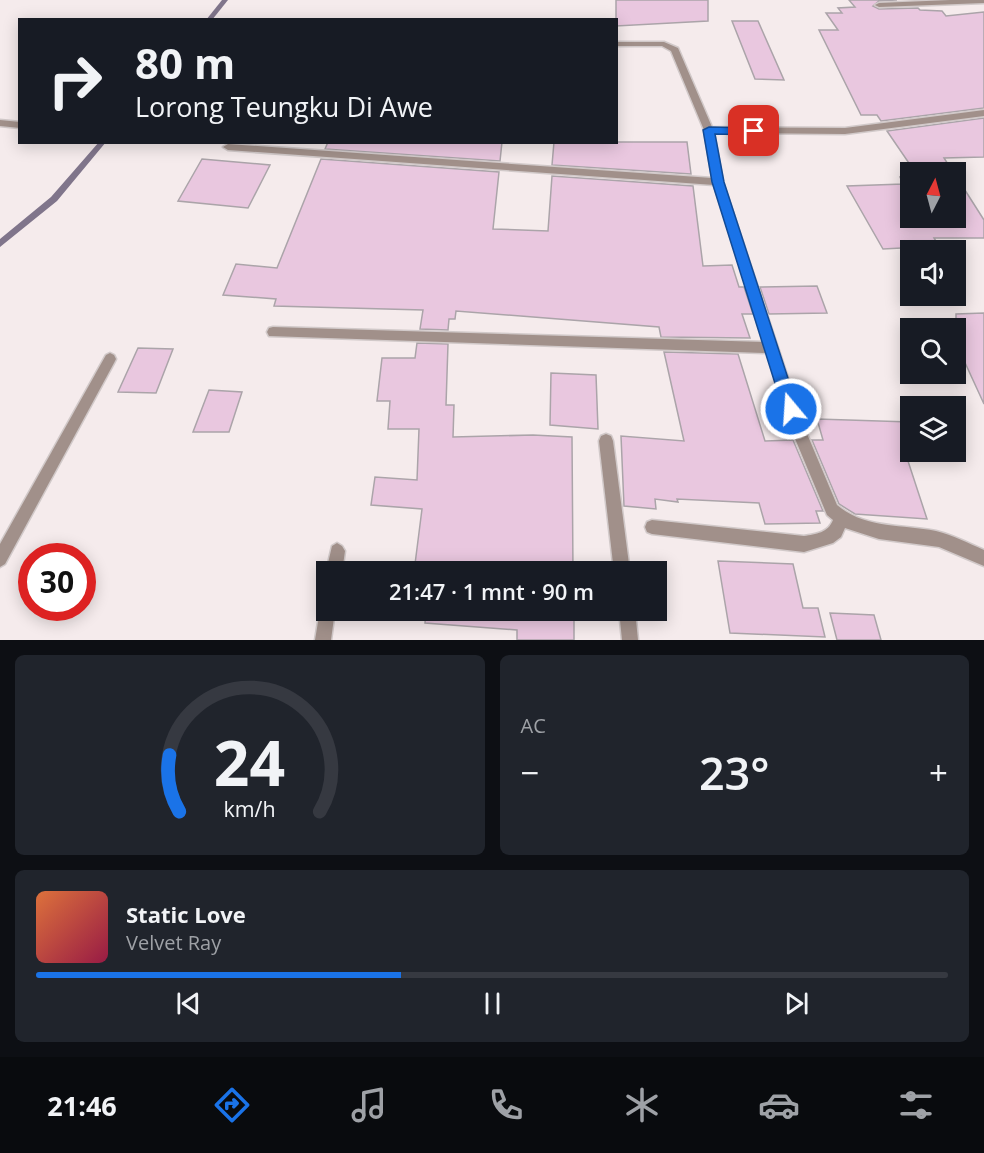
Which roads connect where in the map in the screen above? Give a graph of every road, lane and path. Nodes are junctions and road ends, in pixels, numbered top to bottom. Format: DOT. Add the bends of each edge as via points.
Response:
graph roads {
  1 [pos="984,1"];
  2 [pos="879,5"];
  3 [pos="618,44"];
  4 [pos="984,113"];
  5 [pos="0,123"];
  6 [pos="18,125"];
  7 [pos="709,130"];
  8 [pos="228,147"];
  9 [pos="718,182"];
  10 [pos="273,333"];
  11 [pos="771,348"];
  12 [pos="110,359"];
  13 [pos="606,441"];
  14 [pos="840,520"];
  15 [pos="652,527"];
  16 [pos="337,550"];
  17 [pos="984,558"];
  18 [pos="0,559"];
  19 [pos="335,561"];
  20 [pos="621,561"];
  21 [pos="325,621"];
  22 [pos="628,621"];
  23 [pos="322,640"];
  24 [pos="630,640"];
  1 -- 2 [label="street"];
  3 -- 7 [label="street" via="664,44 675,50"];
  4 -- 7 [label="street" via="845,131"];
  5 -- 6 [label="street"];
  7 -- 9 [label="street"];
  8 -- 9 [label="street"];
  9 -- 11 [label="street"];
  10 -- 11 [label="street"];
  11 -- 14 [label="street" via="825,497"];
  12 -- 18 [label="street"];
  13 -- 20 [label="street"];
  14 -- 15 [label="street" via="834,535 804,544"];
  14 -- 17 [label="street" via="885,533 933,538"];
  16 -- 19 [label="street"];
  21 -- 23 [label="street"];
  22 -- 24 [label="street"];
}
